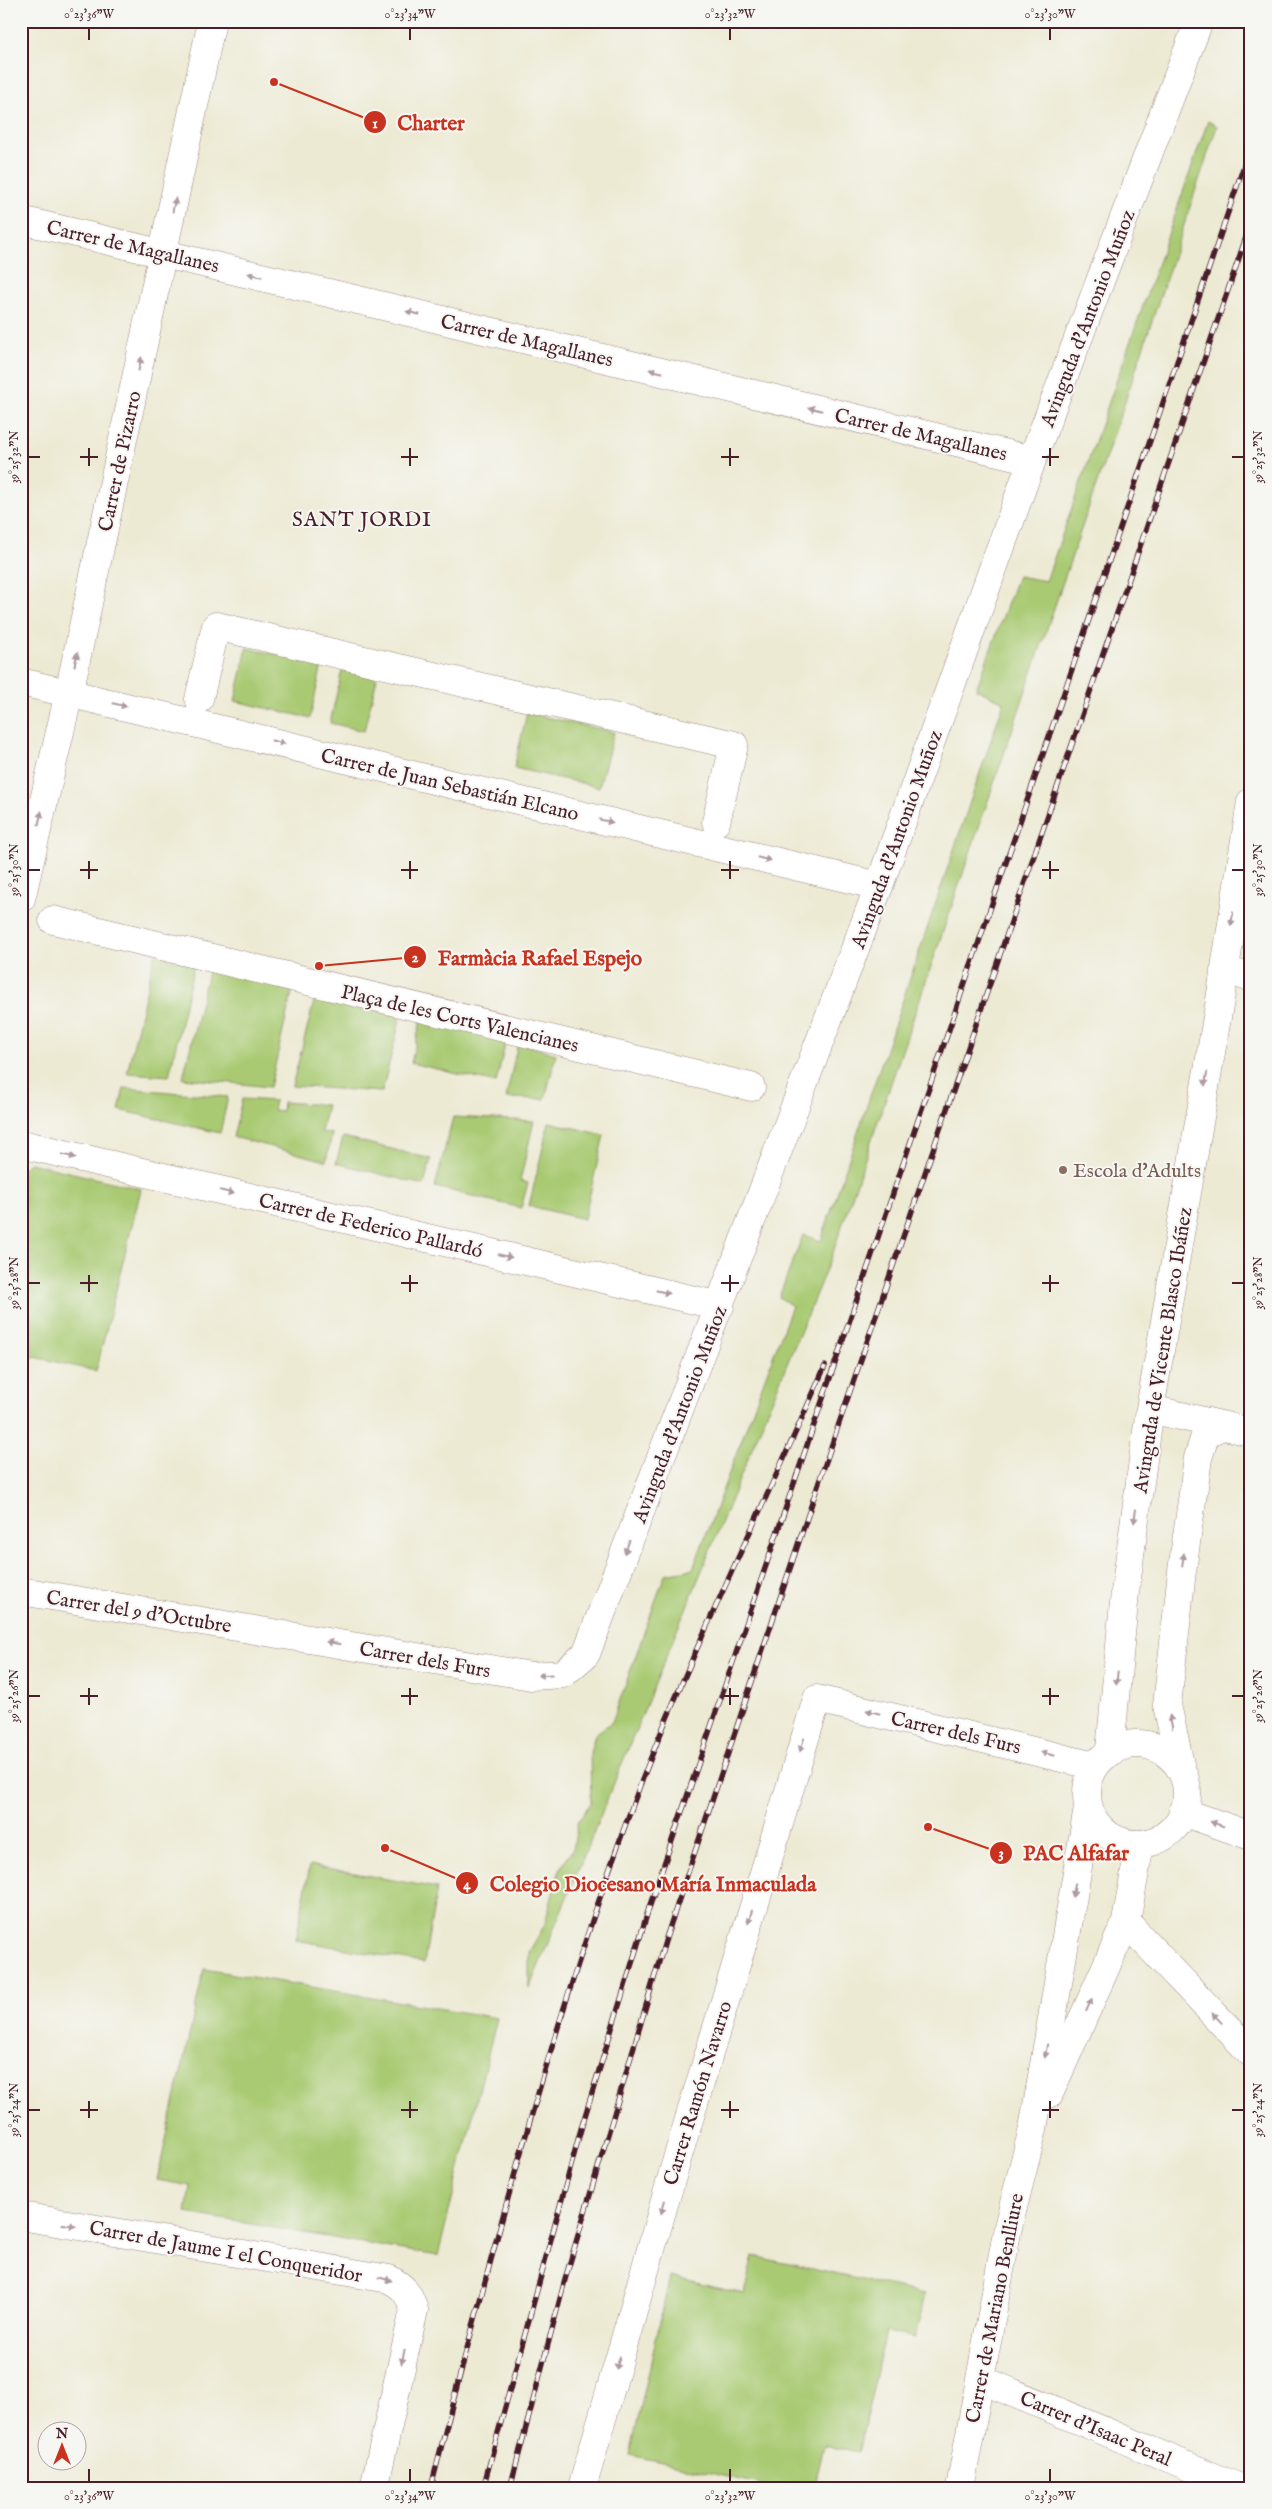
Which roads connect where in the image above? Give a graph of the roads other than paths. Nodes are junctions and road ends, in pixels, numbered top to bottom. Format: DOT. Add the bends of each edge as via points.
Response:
graph roads {
  1 [pos="212,21"];
  2 [pos="1199,21"];
  3 [pos="21,220"];
  4 [pos="164,254"];
  5 [pos="1032,460"];
  6 [pos="21,682"];
  7 [pos="69,693"];
  8 [pos="199,699"];
  9 [pos="1251,802"];
  10 [pos="716,822"];
  11 [pos="879,886"];
  12 [pos="21,900"];
  13 [pos="53,920"];
  14 [pos="1224,971"];
  15 [pos="1251,977"];
  16 [pos="751,1087"];
  17 [pos="21,1144"];
  18 [pos="720,1306"];
  19 [pos="1150,1409"];
  20 [pos="1223,1426"];
  21 [pos="1251,1432"];
  22 [pos="21,1592"];
  23 [pos="256,1630"];
  24 [pos="586,1654"];
  25 [pos="817,1699"];
  26 [pos="1102,1758"];
  27 [pos="1181,1769"];
  28 [pos="1088,1808"];
  29 [pos="1183,1812"];
  30 [pos="1251,1836"];
  31 [pos="1140,1844"];
  32 [pos="1126,1922"];
  33 [pos="1251,2053"];
  34 [pos="1033,2129"];
  35 [pos="21,2216"];
  36 [pos="980,2379"];
  37 [pos="374,2488"];
  38 [pos="582,2488"];
  39 [pos="960,2488"];
  40 [pos="1240,2488"];
  4 -- 1 [label="street, Carrer de Pizarro, one-way"];
  2 -- 5 [label="street, Avinguda d’Antonio Muñoz"];
  3 -- 4 [label="street, Carrer de Magallanes"];
  5 -- 4 [label="street, Carrer de Magallanes, one-way"];
  7 -- 4 [label="street, Carrer de Pizarro, one-way"];
  5 -- 11 [label="street, Avinguda d’Antonio Muñoz"];
  6 -- 7 [label="street, Carrer de Juan Sebastián Elcano"];
  7 -- 11 [label="street, Carrer de Juan Sebastián Elcano, one-way"];
  12 -- 7 [label="street, Carrer de Pizarro, one-way"];
  8 -- 10 [label="street" via="216,626 734,745"];
  9 -- 14 [label="street, Avinguda de Vicente Blasco Ibáñez, one-way"];
  11 -- 18 [label="street, Avinguda d’Antonio Muñoz"];
  13 -- 16 [label="street, Plaça de les Corts Valencianes"];
  14 -- 15 [label="street"];
  14 -- 19 [label="street, Avinguda de Vicente Blasco Ibáñez, one-way"];
  17 -- 18 [label="street, Carrer de Federico Pallardó, one-way"];
  18 -- 24 [label="street, Avinguda d’Antonio Muñoz, one-way"];
  19 -- 20 [label="street"];
  19 -- 26 [label="street, Avinguda de Vicente Blasco Ibáñez, one-way"];
  20 -- 21 [label="street"];
  27 -- 20 [label="street, one-way" via="1167,1704 1182,1571 1198,1458 1206,1433"];
  22 -- 23 [label="street, Carrer del 9 d’Octubre"];
  24 -- 23 [label="street, Carrer dels Furs, one-way" via="563,1674 531,1676"];
  26 -- 25 [label="street, Carrer dels Furs, one-way"];
  25 -- 38 [label="street, Carrer Ramón Navarro, one-way" via="680,2149"];
  26 -- 27 [label="street" via="1124,1745 1141,1743 1171,1756"];
  26 -- 28 [label="street" via="1089,1779"];
  27 -- 29 [label="street" via="1187,1784"];
  28 -- 31 [label="street" via="1108,1835 1123,1842"];
  28 -- 34 [label="street, Carrer de Mariano Benlliure, one-way"];
  30 -- 29 [label="street, one-way"];
  29 -- 31 [label="street" via="1173,1830 1163,1837"];
  31 -- 32 [label="street, Carrer de Mariano Benlliure"];
  33 -- 32 [label="street, one-way"];
  34 -- 32 [label="street, Carrer de Mariano Benlliure, one-way"];
  34 -- 36 [label="street, Carrer de Mariano Benlliure" via="1008,2227"];
  35 -- 37 [label="street, Carrer de Jaume I el Conqueridor, one-way" via="389,2279 402,2285 414,2310"];
  36 -- 39 [label="street, Carrer de Mariano Benlliure"];
  36 -- 40 [label="street, Carrer d'Isaac Peral"];
}
